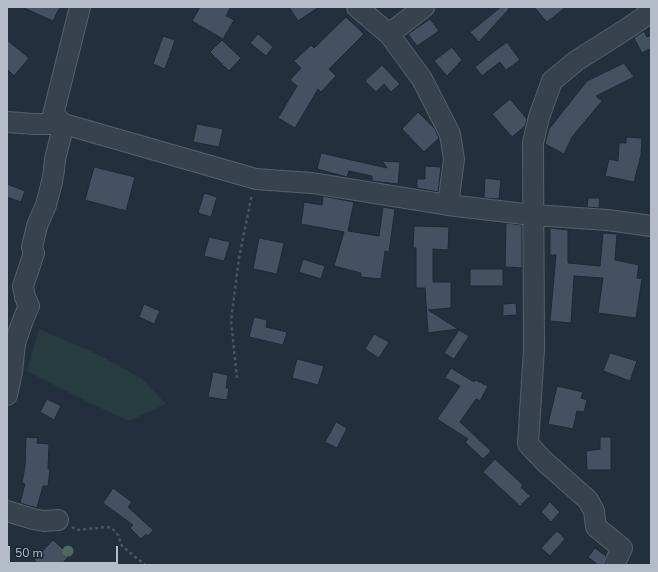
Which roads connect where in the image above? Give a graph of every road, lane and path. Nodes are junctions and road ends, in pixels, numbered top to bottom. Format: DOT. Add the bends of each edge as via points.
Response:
graph roads {
  1 [pos="80,7"];
  2 [pos="357,7"];
  3 [pos="424,7"];
  4 [pos="651,12"];
  5 [pos="389,34"];
  6 [pos="7,122"];
  7 [pos="64,124"];
  8 [pos="256,179"];
  9 [pos="448,205"];
  10 [pos="533,215"];
  11 [pos="651,226"];
  12 [pos="237,378"];
  13 [pos="7,395"];
  14 [pos="7,512"];
  15 [pos="58,520"];
  16 [pos="107,527"];
  17 [pos="144,565"];
  18 [pos="614,565"];
  1 -- 7 [label="street" via="53,114"];
  2 -- 5 [label="street"];
  3 -- 5 [label="street"];
  4 -- 10 [label="street" via="576,61 552,81 533,143"];
  5 -- 9 [label="street" via="422,78 450,134 454,159"];
  6 -- 7 [label="street"];
  7 -- 8 [label="street"];
  7 -- 13 [label="street" via="54,159 50,190 37,226 32,247 34,252 23,286 29,306 15,343"];
  8 -- 9 [label="street" via="312,183"];
  8 -- 12 [label="path" via="238,258 231,321"];
  9 -- 10 [label="street"];
  10 -- 11 [label="street"];
  10 -- 18 [label="street" via="534,349 528,444 588,500 594,511 596,527 622,548"];
  14 -- 15 [label="street" via="33,520"];
  16 -- 17 [label="path" via="112,528 122,546"];
}
